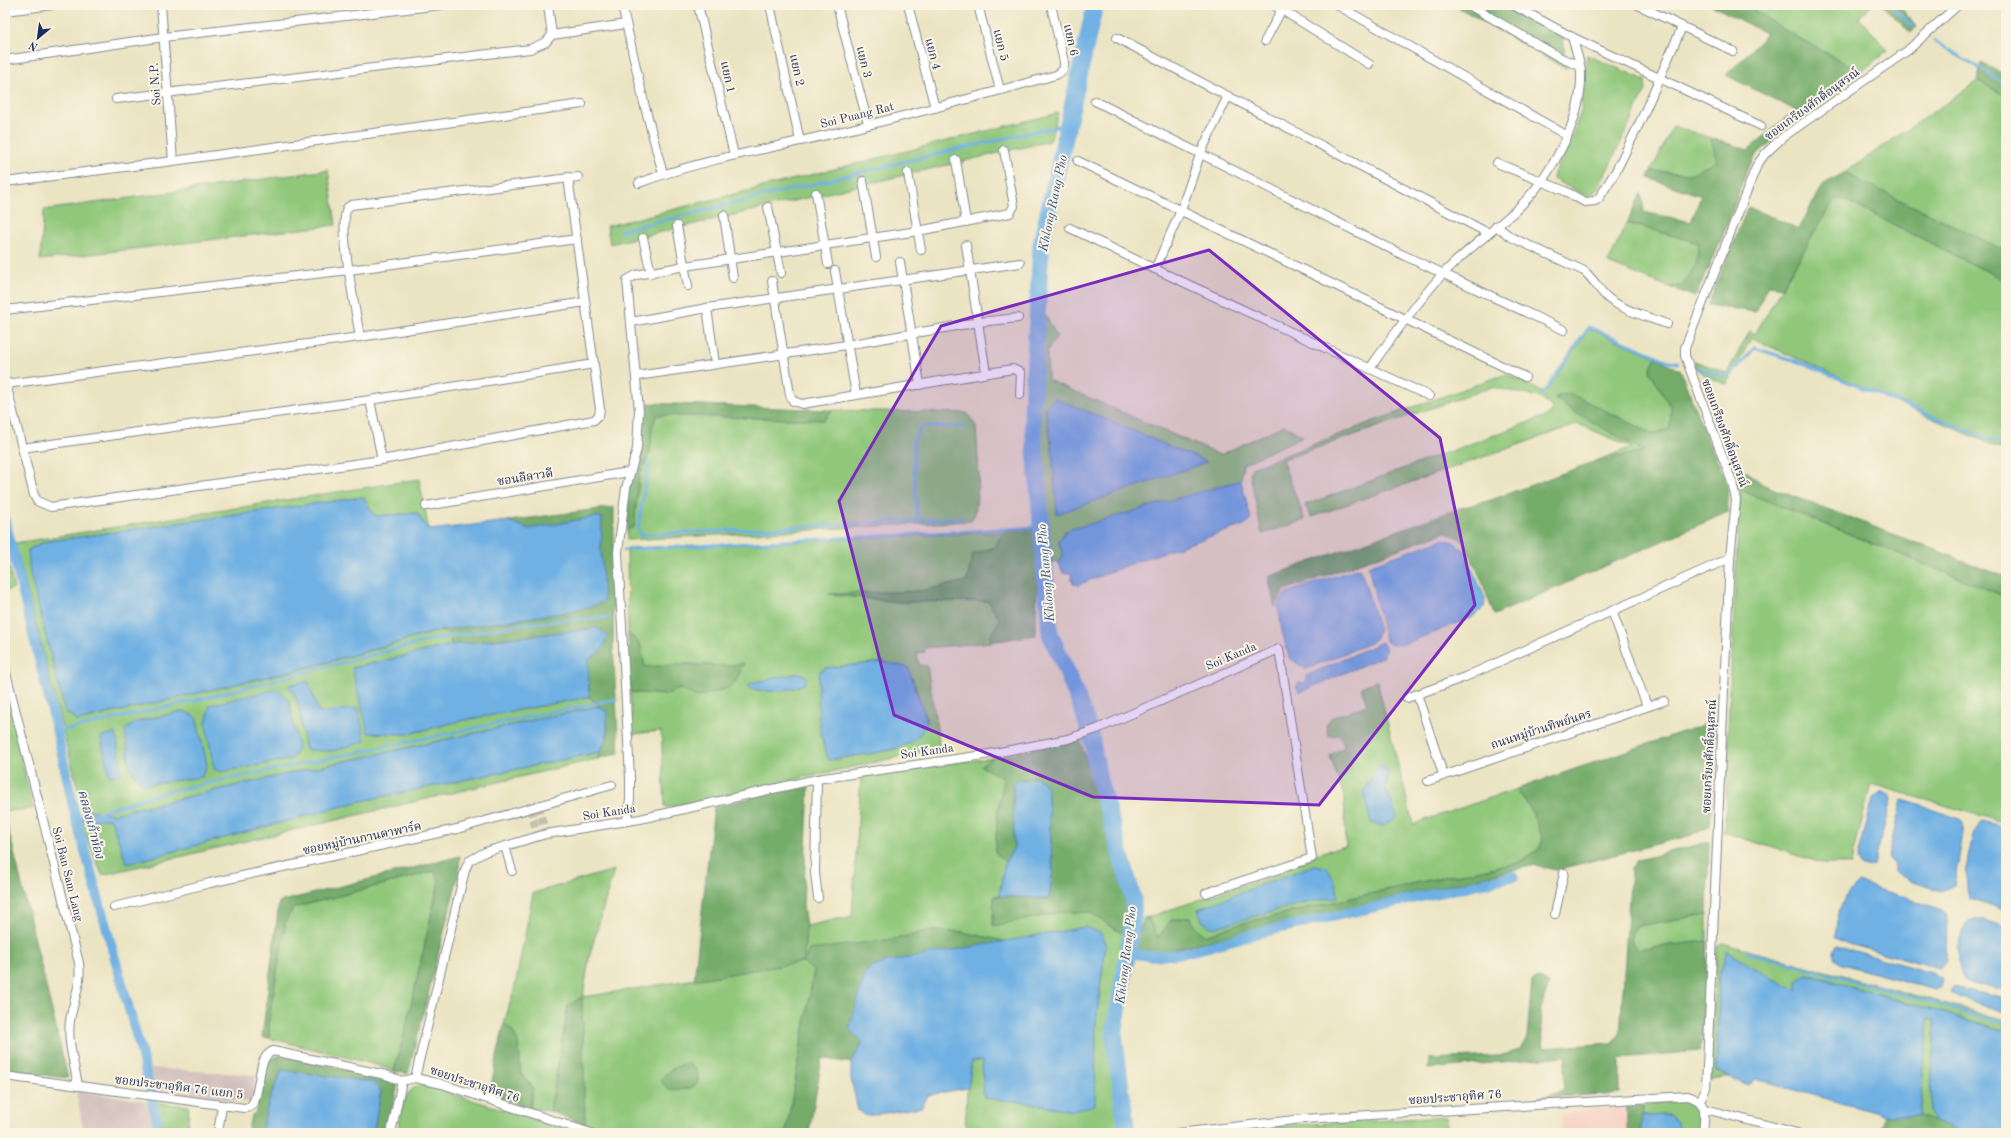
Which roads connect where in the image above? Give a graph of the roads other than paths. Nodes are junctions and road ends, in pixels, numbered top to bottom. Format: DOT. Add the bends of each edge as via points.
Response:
graph roads {
  1 [pos="53,5"];
  2 [pos="161,5"];
  3 [pos="441,5"];
  4 [pos="548,5"];
  5 [pos="622,5"];
  6 [pos="698,5"];
  7 [pos="770,5"];
  8 [pos="837,5"];
  9 [pos="908,5"];
  10 [pos="978,5"];
  11 [pos="1051,5"];
  12 [pos="1337,5"];
  13 [pos="1469,5"];
  14 [pos="1513,5"];
  15 [pos="1638,5"];
  16 [pos="1958,5"];
  17 [pos="1278,7"];
  18 [pos="5,11"];
  19 [pos="626,24"];
  20 [pos="1682,27"];
  21 [pos="552,36"];
  22 [pos="164,37"];
  23 [pos="1572,37"];
  24 [pos="1117,38"];
  25 [pos="1265,41"];
  26 [pos="1733,51"];
  27 [pos="5,60"];
  28 [pos="1370,64"];
  29 [pos="1580,66"];
  30 [pos="1056,75"];
  31 [pos="1660,79"];
  32 [pos="1000,90"];
  33 [pos="168,93"];
  34 [pos="1228,96"];
  35 [pos="116,99"];
  36 [pos="1095,101"];
  37 [pos="582,104"];
  38 [pos="935,108"];
  39 [pos="868,124"];
  40 [pos="1761,126"];
  41 [pos="1566,135"];
  42 [pos="800,141"];
  43 [pos="1004,150"];
  44 [pos="1201,152"];
  45 [pos="734,155"];
  46 [pos="956,160"];
  47 [pos="173,161"];
  48 [pos="1078,161"];
  49 [pos="1497,163"];
  50 [pos="908,173"];
  51 [pos="663,174"];
  52 [pos="578,176"];
  53 [pos="568,177"];
  54 [pos="5,182"];
  55 [pos="863,182"];
  56 [pos="1542,182"];
  57 [pos="640,183"];
  58 [pos="816,193"];
  59 [pos="768,206"];
  60 [pos="1181,210"];
  61 [pos="724,215"];
  62 [pos="966,222"];
  63 [pos="677,226"];
  64 [pos="1496,226"];
  65 [pos="1070,228"];
  66 [pos="918,231"];
  67 [pos="1488,233"];
  68 [pos="873,237"];
  69 [pos="577,238"];
  70 [pos="643,238"];
  71 [pos="824,244"];
  72 [pos="966,245"];
  73 [pos="921,250"];
  74 [pos="778,252"];
  75 [pos="876,257"];
  76 [pos="731,259"];
  77 [pos="900,262"];
  78 [pos="1020,263"];
  79 [pos="828,264"];
  80 [pos="685,266"];
  81 [pos="970,269"];
  82 [pos="1155,269"];
  83 [pos="349,270"];
  84 [pos="835,271"];
  85 [pos="651,272"];
  86 [pos="781,273"];
  87 [pos="1443,274"];
  88 [pos="733,278"];
  89 [pos="903,279"];
  90 [pos="772,282"];
  91 [pos="688,286"];
  92 [pos="838,290"];
  93 [pos="774,299"];
  94 [pos="585,302"];
  95 [pos="707,308"];
  96 [pos="5,310"];
  97 [pos="1018,318"];
  98 [pos="1405,320"];
  99 [pos="631,322"];
  100 [pos="979,322"];
  101 [pos="1667,324"];
  102 [pos="1564,330"];
  103 [pos="912,333"];
  104 [pos="360,337"];
  105 [pos="846,345"];
  106 [pos="783,354"];
  107 [pos="594,364"];
  108 [pos="715,364"];
  109 [pos="1370,368"];
  110 [pos="986,373"];
  111 [pos="637,376"];
  112 [pos="1525,377"];
  113 [pos="6,382"];
  114 [pos="920,385"];
  115 [pos="1020,395"];
  116 [pos="856,396"];
  117 [pos="1429,396"];
  118 [pos="370,400"];
  119 [pos="22,448"];
  120 [pos="382,460"];
  121 [pos="629,472"];
  122 [pos="426,506"];
  123 [pos="1730,558"];
  124 [pos="1612,611"];
  125 [pos="5,669"];
  126 [pos="1417,694"];
  127 [pos="1407,698"];
  128 [pos="1664,701"];
  129 [pos="1647,706"];
  130 [pos="1443,774"];
  131 [pos="817,779"];
  132 [pos="1428,781"];
  133 [pos="612,785"];
  134 [pos="627,820"];
  135 [pos="505,846"];
  136 [pos="512,872"];
  137 [pos="1564,873"];
  138 [pos="1206,893"];
  139 [pos="818,898"];
  140 [pos="114,907"];
  141 [pos="1555,914"];
  142 [pos="5,1076"];
  143 [pos="415,1078"];
  144 [pos="402,1081"];
  145 [pos="78,1086"];
  146 [pos="1700,1101"];
  147 [pos="222,1106"];
  148 [pos="1705,1109"];
  149 [pos="218,1133"];
  150 [pos="391,1133"];
  151 [pos="591,1133"];
  152 [pos="1178,1133"];
  153 [pos="1703,1133"];
  154 [pos="1797,1133"];
  1 -- 18 [label="street"];
  2 -- 22 [label="street, Soi N.P."];
  3 -- 22 [label="street"];
  4 -- 21 [label="street"];
  5 -- 19 [label="street"];
  6 -- 45 [label="street, แยก 1"];
  7 -- 42 [label="street, แยก 2"];
  8 -- 39 [label="street, แยก 3"];
  9 -- 38 [label="street, แยก 4"];
  10 -- 32 [label="street, แยก 5"];
  11 -- 30 [label="street, แยก 6" via="1065,67"];
  12 -- 41 [label="street"];
  13 -- 29 [label="street" via="1561,58"];
  14 -- 23 [label="street"];
  15 -- 20 [label="street"];
  16 -- 123 [label="street, ซอยเกรียงศักดิ์อนุสรณ์" via="1907,52 1783,137 1757,165 1685,348 1685,356 1732,482 1736,500"];
  17 -- 25 [label="street"];
  17 -- 28 [label="street"];
  19 -- 21 [label="street"];
  19 -- 51 [label="street"];
  20 -- 26 [label="street"];
  20 -- 31 [label="street"];
  21 -- 33 [label="street" via="546,42 530,49"];
  22 -- 27 [label="street"];
  22 -- 33 [label="street, Soi N.P."];
  23 -- 29 [label="street"];
  23 -- 31 [label="street"];
  24 -- 34 [label="street"];
  29 -- 41 [label="street" via="1579,95"];
  30 -- 32 [label="street, Soi Puang Rat"];
  31 -- 40 [label="street"];
  31 -- 56 [label="street" via="1616,172 1595,202 1585,202"];
  32 -- 38 [label="street, Soi Puang Rat"];
  33 -- 35 [label="street"];
  33 -- 47 [label="street, Soi N.P."];
  34 -- 44 [label="street"];
  34 -- 67 [label="street"];
  36 -- 44 [label="street"];
  37 -- 47 [label="street"];
  38 -- 39 [label="street, Soi Puang Rat"];
  39 -- 42 [label="street, Soi Puang Rat"];
  41 -- 56 [label="street"];
  42 -- 45 [label="street, Soi Puang Rat"];
  43 -- 62 [label="street" via="1013,210 1010,213"];
  44 -- 60 [label="street"];
  44 -- 87 [label="street"];
  45 -- 51 [label="street, Soi Puang Rat"];
  46 -- 62 [label="street"];
  47 -- 54 [label="street"];
  48 -- 60 [label="street"];
  49 -- 56 [label="street"];
  50 -- 66 [label="street"];
  51 -- 57 [label="street, Soi Puang Rat"];
  52 -- 53 [label="street"];
  53 -- 69 [label="street"];
  53 -- 83 [label="street" via="351,205 347,208 344,220"];
  55 -- 68 [label="street"];
  56 -- 64 [label="street" via="1516,210"];
  58 -- 71 [label="street"];
  59 -- 74 [label="street"];
  60 -- 82 [label="street"];
  60 -- 98 [label="street"];
  61 -- 76 [label="street"];
  62 -- 66 [label="street"];
  63 -- 80 [label="street"];
  64 -- 67 [label="street"];
  64 -- 101 [label="street" via="1511,237 1584,271 1615,303"];
  65 -- 82 [label="street"];
  66 -- 68 [label="street"];
  66 -- 73 [label="street"];
  67 -- 87 [label="street"];
  68 -- 71 [label="street"];
  68 -- 75 [label="street"];
  69 -- 83 [label="street"];
  69 -- 94 [label="street"];
  70 -- 85 [label="street"];
  71 -- 74 [label="street"];
  71 -- 79 [label="street"];
  72 -- 81 [label="street"];
  74 -- 76 [label="street"];
  74 -- 86 [label="street"];
  76 -- 80 [label="street"];
  76 -- 88 [label="street"];
  77 -- 89 [label="street"];
  78 -- 81 [label="street"];
  80 -- 85 [label="street"];
  80 -- 91 [label="street"];
  81 -- 89 [label="street"];
  81 -- 100 [label="street"];
  82 -- 109 [label="street"];
  83 -- 96 [label="street"];
  83 -- 104 [label="street"];
  84 -- 92 [label="street"];
  85 -- 99 [label="street" via="627,280"];
  87 -- 98 [label="street"];
  87 -- 102 [label="street"];
  89 -- 92 [label="street"];
  89 -- 103 [label="street"];
  90 -- 93 [label="street"];
  92 -- 93 [label="street"];
  92 -- 105 [label="street"];
  93 -- 95 [label="street"];
  93 -- 106 [label="street"];
  94 -- 104 [label="street"];
  94 -- 107 [label="street"];
  95 -- 99 [label="street"];
  95 -- 108 [label="street"];
  97 -- 100 [label="street"];
  98 -- 109 [label="street"];
  98 -- 112 [label="street"];
  99 -- 111 [label="street"];
  100 -- 103 [label="street"];
  100 -- 110 [label="street"];
  103 -- 105 [label="street"];
  103 -- 114 [label="street"];
  104 -- 113 [label="street"];
  105 -- 106 [label="street"];
  105 -- 116 [label="street"];
  106 -- 108 [label="street"];
  106 -- 116 [label="street" via="793,402 802,404"];
  107 -- 118 [label="street"];
  107 -- 120 [label="street" via="600,409 594,420"];
  108 -- 111 [label="street"];
  109 -- 117 [label="street"];
  110 -- 114 [label="street"];
  110 -- 115 [label="street" via="1013,369 1018,371 1021,373"];
  111 -- 121 [label="street" via="637,449"];
  113 -- 119 [label="street"];
  114 -- 116 [label="street"];
  118 -- 119 [label="street"];
  118 -- 120 [label="street"];
  119 -- 120 [label="street" via="37,501 51,508"];
  121 -- 122 [label="street, ซอนลีลาวดี"];
  121 -- 134 [label="street" via="618,552 630,778"];
  123 -- 124 [label="street"];
  123 -- 146 [label="street, ซอยเกรียงศักดิ์อนุสรณ์" via="1706,1088"];
  124 -- 126 [label="street" via="1465,678"];
  124 -- 129 [label="street"];
  125 -- 145 [label="street, Soi Ban Sam Lang" via="79,963 80,982 69,1022"];
  126 -- 127 [label="street"];
  126 -- 130 [label="street"];
  128 -- 129 [label="street, ถนนหมู่บ้านทิพย์นคร"];
  129 -- 130 [label="street, ถนนหมู่บ้านทิพย์นคร"];
  130 -- 132 [label="street, ถนนหมู่บ้านทิพย์นคร"];
  131 -- 134 [label="street, Soi Kanda"];
  131 -- 138 [label="street, Soi Kanda" via="984,756 1068,739 1097,729 1279,649 1312,858"];
  131 -- 139 [label="street" via="815,873"];
  133 -- 140 [label="street, ซอยหมู่บ้านกานดาพาร์ค" via="457,829 210,883"];
  134 -- 135 [label="street, Soi Kanda" via="546,834"];
  135 -- 136 [label="street"];
  135 -- 143 [label="street, Soi Kanda" via="485,852 469,861 465,870"];
  137 -- 141 [label="street"];
  142 -- 145 [label="street, ซอยประชาอุทิศ 76 แยก 5"];
  143 -- 144 [label="street, ซอยประชาอุทิศ 76"];
  143 -- 151 [label="street, ซอยประชาอุทิศ 76"];
  144 -- 147 [label="street, ซอยประชาอุทิศ 76 แยก 5" via="274,1051 268,1053 263,1061 257,1096 250,1107"];
  144 -- 150 [label="street"];
  145 -- 147 [label="street, ซอยประชาอุทิศ 76 แยก 5"];
  146 -- 148 [label="street"];
  146 -- 152 [label="street, ซอยประชาอุทิศ 76" via="1688,1096 1517,1105 1304,1119"];
  147 -- 149 [label="street"];
  148 -- 153 [label="street"];
  148 -- 154 [label="street"];
}
